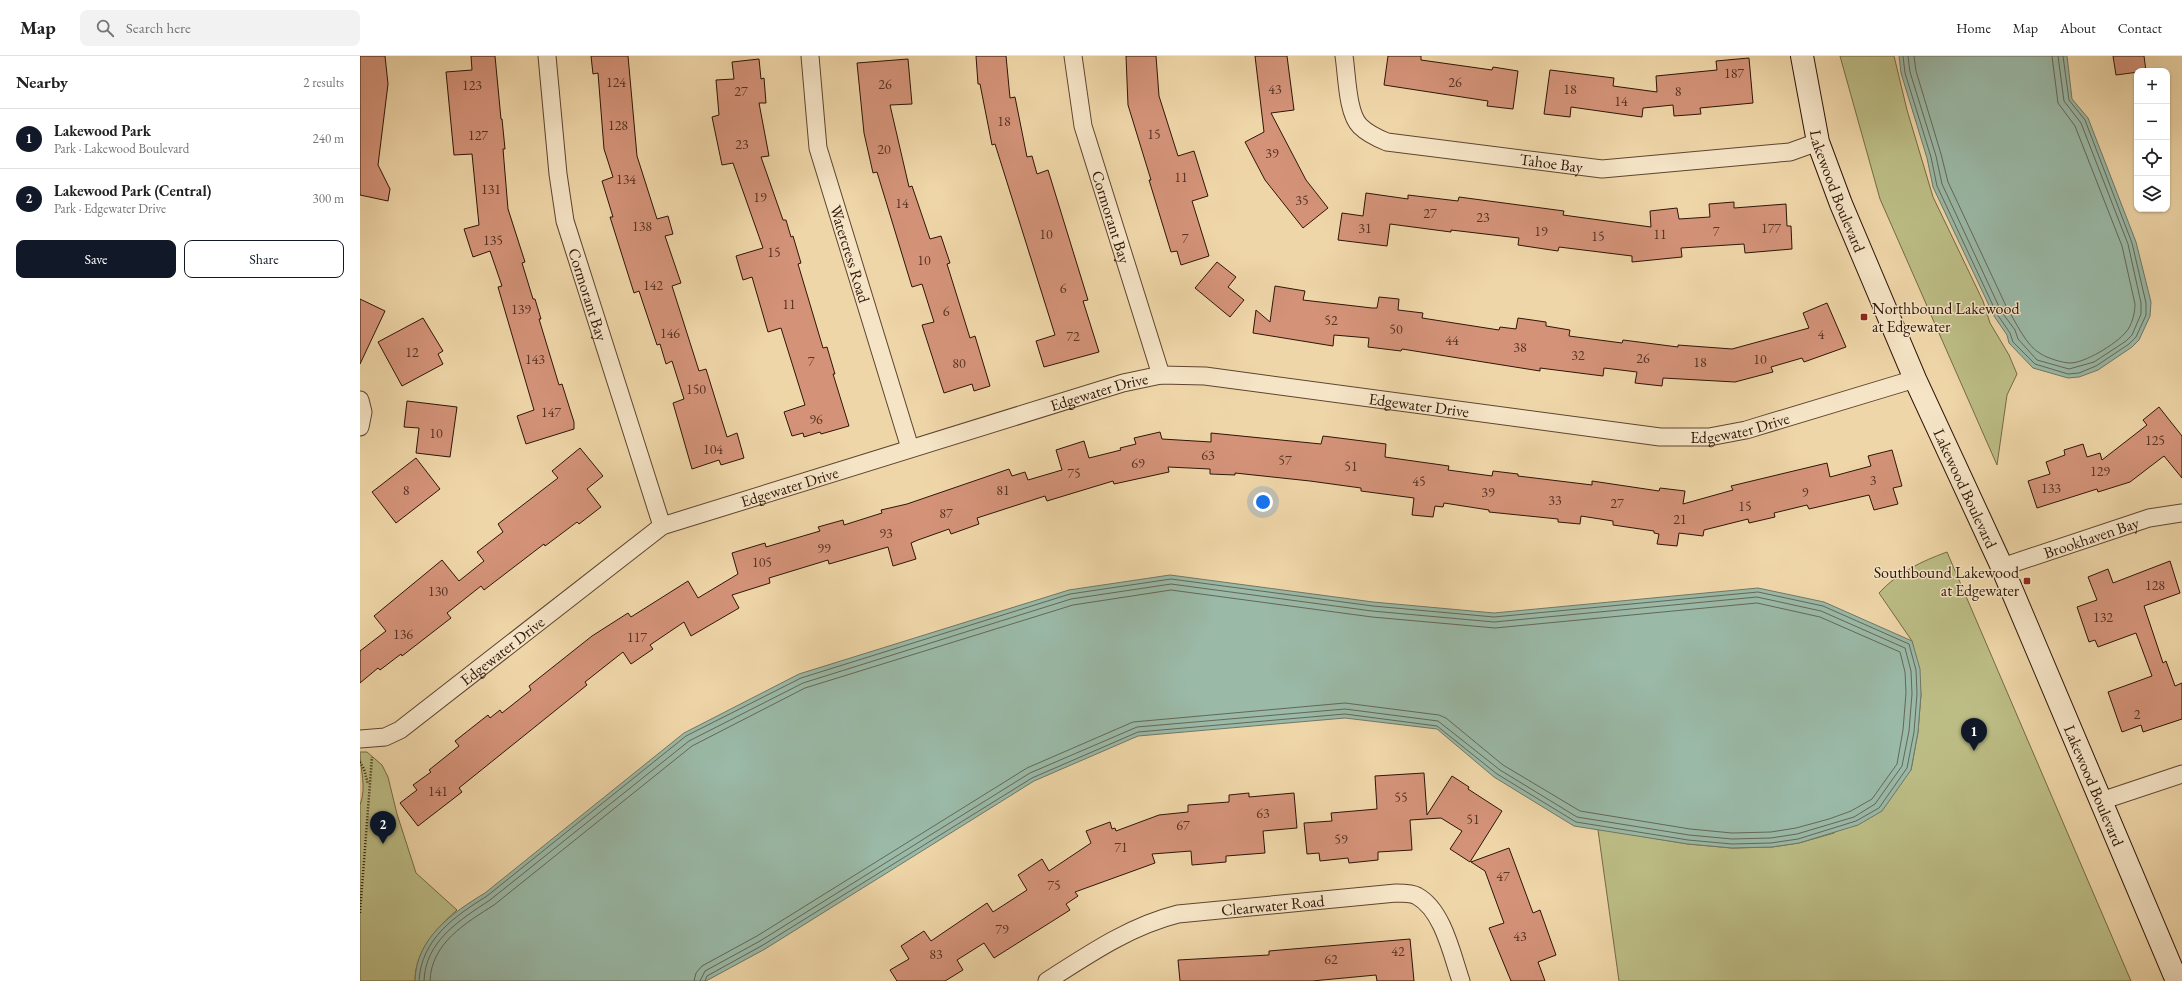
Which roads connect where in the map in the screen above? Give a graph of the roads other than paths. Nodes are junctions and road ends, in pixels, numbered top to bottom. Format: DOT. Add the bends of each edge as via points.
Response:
graph roads {
  1 [pos="547,56"];
  2 [pos="810,56"];
  3 [pos="1073,56"];
  4 [pos="1344,56"];
  5 [pos="1802,56"];
  6 [pos="1818,142"];
  7 [pos="1161,375"];
  8 [pos="1915,379"];
  9 [pos="360,400"];
  10 [pos="360,427"];
  11 [pos="910,448"];
  12 [pos="2182,513"];
  13 [pos="662,526"];
  14 [pos="2002,567"];
  15 [pos="364,739"];
  16 [pos="2182,774"];
  17 [pos="2101,801"];
  18 [pos="1047,981"];
  19 [pos="1461,981"];
  20 [pos="2177,981"];
  1 -- 13 [label="street, Cormorant Bay" via="565,221"];
  2 -- 11 [label="street, Watercress Road" via="818,148"];
  3 -- 7 [label="street, Cormorant Bay" via="1083,126"];
  4 -- 6 [label="street, Tahoe Bay" via="1352,111 1359,125 1371,135 1387,142 1602,169 1790,152"];
  5 -- 6 [label="street, Lakewood Boulevard"];
  6 -- 8 [label="street, Lakewood Boulevard" via="1841,204"];
  7 -- 8 [label="street, Edgewater Drive" via="1205,376 1660,437 1710,437 1746,430"];
  7 -- 11 [label="street, Edgewater Drive" via="1123,383"];
  8 -- 14 [label="street, Lakewood Boulevard"];
  9 -- 10 [label="street" via="363,412"];
  11 -- 13 [label="street, Edgewater Drive"];
  12 -- 14 [label="street, Brookhaven Bay" via="2149,518"];
  13 -- 15 [label="street, Edgewater Drive" via="400,730 385,736"];
  14 -- 17 [label="street, Lakewood Boulevard"];
  16 -- 17 [label="street"];
  17 -- 20 [label="street, Lakewood Boulevard"];
  18 -- 19 [label="street, Clearwater Road" via="1108,942 1153,920 1204,910 1396,892 1416,895 1430,905 1439,918"];
}
